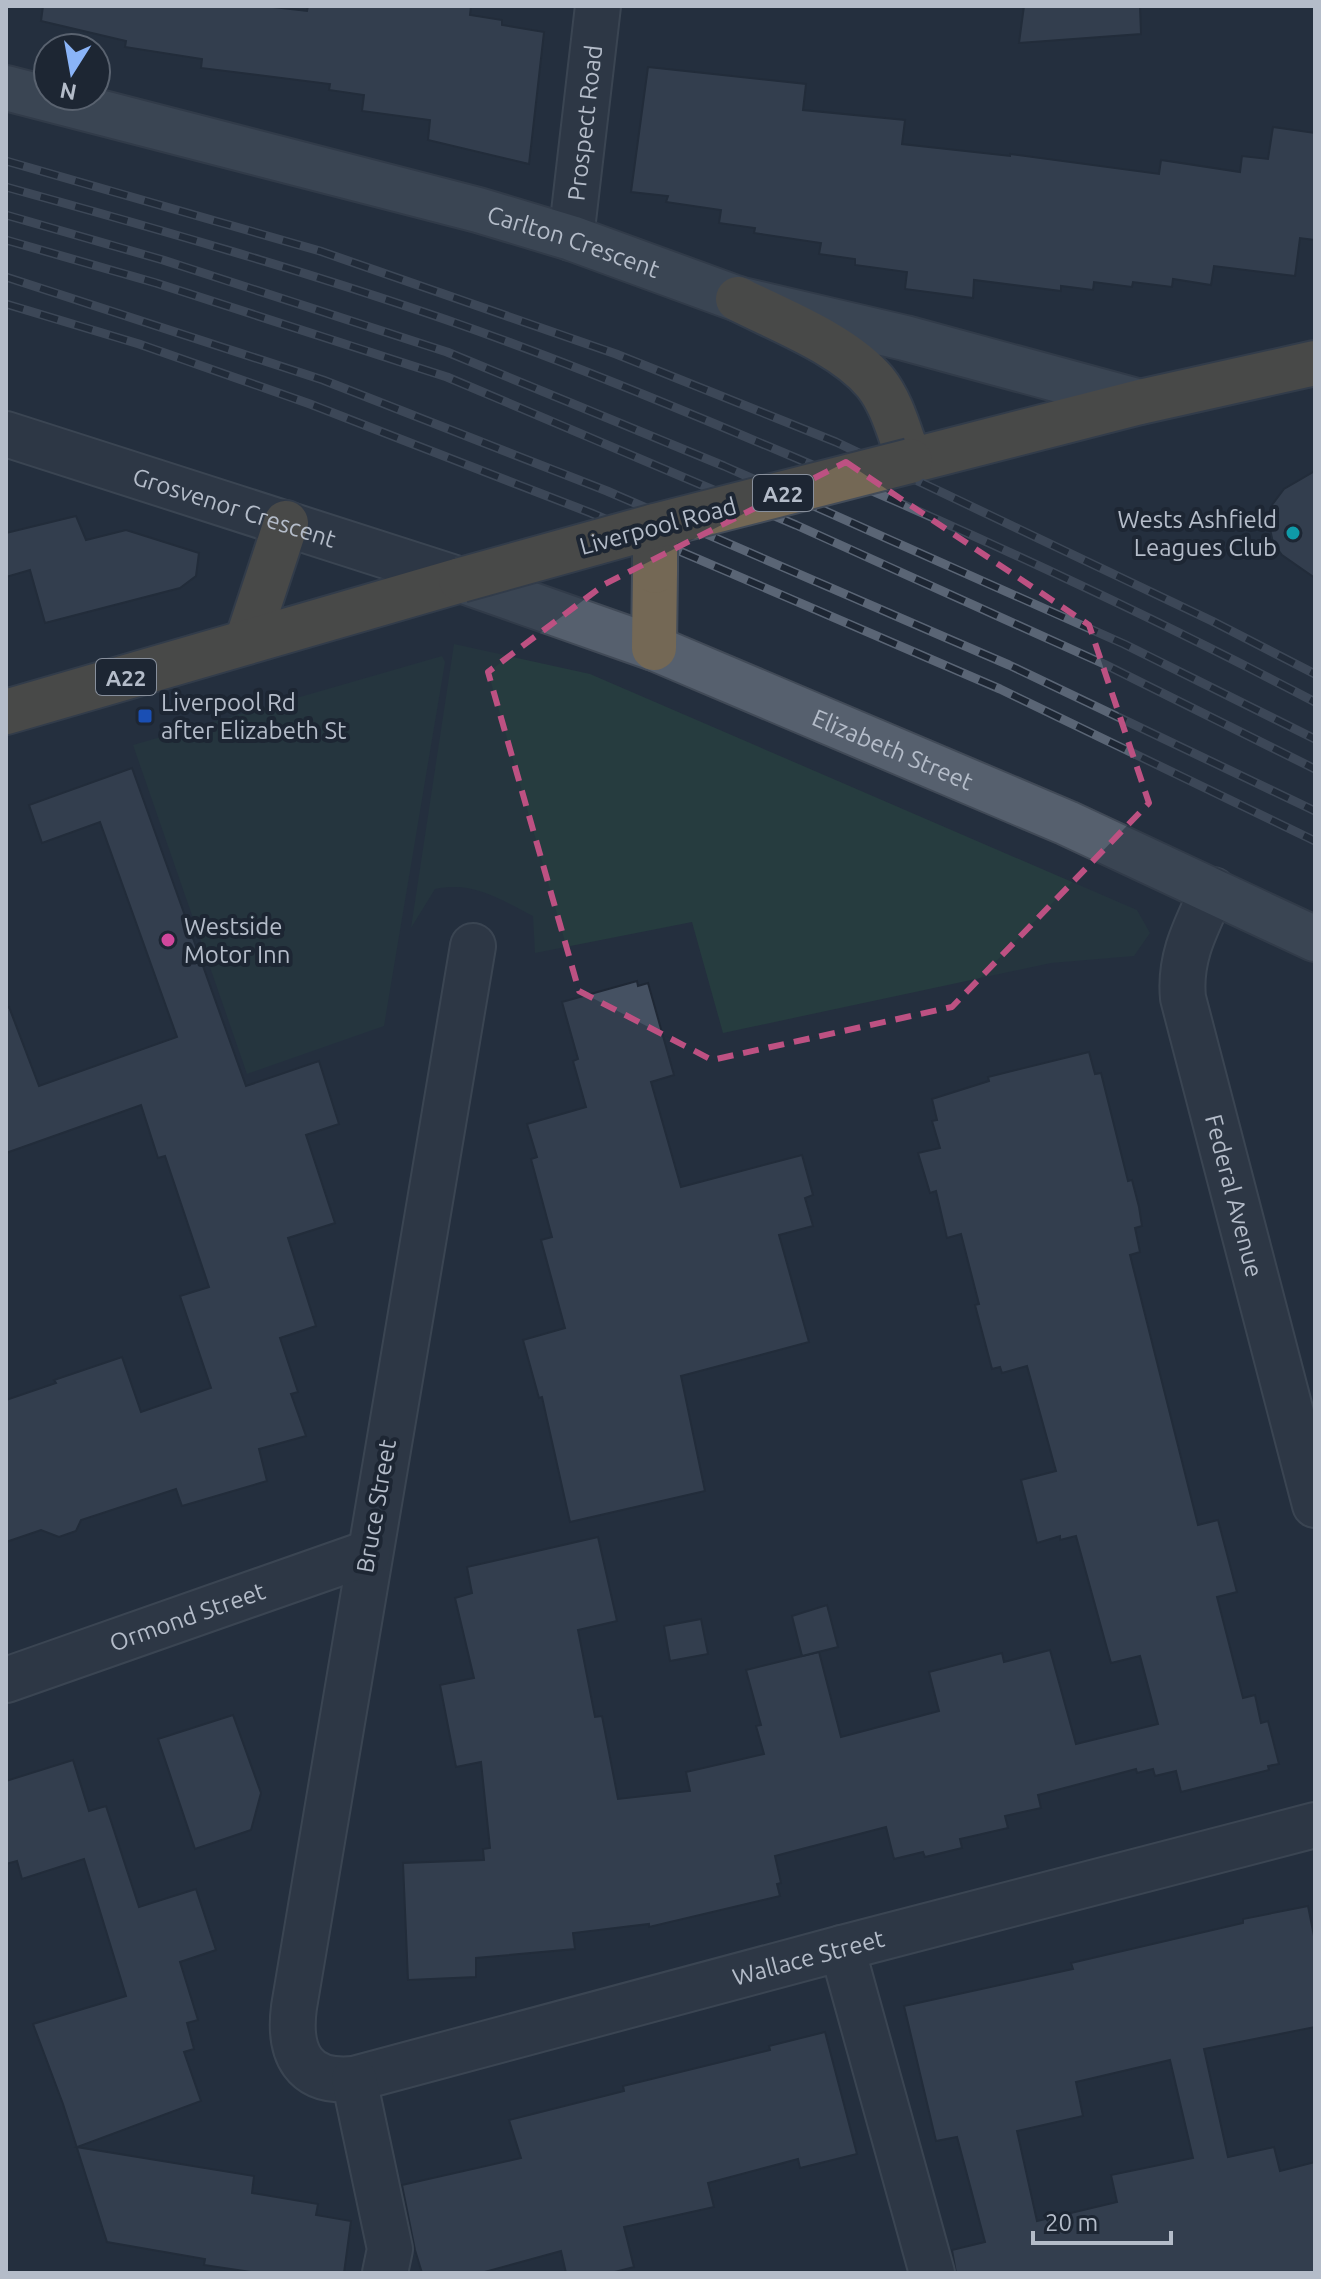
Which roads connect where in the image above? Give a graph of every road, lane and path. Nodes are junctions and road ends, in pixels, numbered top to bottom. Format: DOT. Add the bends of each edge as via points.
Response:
graph roads {
  1 [pos="598,6"];
  2 [pos="6,88"];
  3 [pos="571,238"];
  4 [pos="738,299"];
  5 [pos="1315,363"];
  6 [pos="1140,402"];
  7 [pos="6,434"];
  8 [pos="910,461"];
  9 [pos="286,523"];
  10 [pos="655,526"];
  11 [pos="461,580"];
  12 [pos="247,641"];
  13 [pos="654,648"];
  14 [pos="6,712"];
  15 [pos="1213,890"];
  16 [pos="1315,939"];
  17 [pos="473,946"];
  18 [pos="1315,1505"];
  19 [pos="368,1553"];
  20 [pos="6,1680"];
  21 [pos="1315,1825"];
  22 [pos="842,1948"];
  23 [pos="304,2064"];
  24 [pos="354,2079"];
  25 [pos="385,2273"];
  26 [pos="932,2273"];
  1 -- 3 [label="street, Prospect Road"];
  2 -- 3 [label="main road, Carlton Crescent"];
  3 -- 4 [label="main road, Carlton Crescent"];
  4 -- 6 [label="main road, Carlton Crescent"];
  4 -- 8 [label="highway" via="816,339 875,382"];
  5 -- 6 [label="highway, Liverpool Road / A22"];
  6 -- 8 [label="highway, Liverpool Road / A22"];
  7 -- 9 [label="street, Grosvenor Crescent"];
  8 -- 10 [label="highway, Liverpool Road / A22, bridge"];
  9 -- 11 [label="street, Grosvenor Crescent"];
  9 -- 12 [label="highway"];
  10 -- 11 [label="highway, Liverpool Road / A22, bridge"];
  10 -- 13 [label="highway, bridge"];
  11 -- 12 [label="highway, Liverpool Road / A22"];
  11 -- 13 [label="main road, Elizabeth Street"];
  12 -- 14 [label="highway, Liverpool Road / A22"];
  13 -- 15 [label="main road, Elizabeth Street"];
  15 -- 16 [label="main road, Elizabeth Street"];
  15 -- 18 [label="street, Federal Avenue" via="1185,953 1183,998"];
  17 -- 19 [label="street, Bruce Street"];
  19 -- 20 [label="street, Ormond Street"];
  19 -- 23 [label="street, Bruce Street" via="292,2016 292,2040"];
  21 -- 22 [label="street, Wallace Street"];
  22 -- 24 [label="street, Wallace Street"];
  22 -- 26 [label="street"];
  23 -- 24 [label="street, Wallace Street" via="326,2078"];
  24 -- 25 [label="street" via="390,2249"];
}
